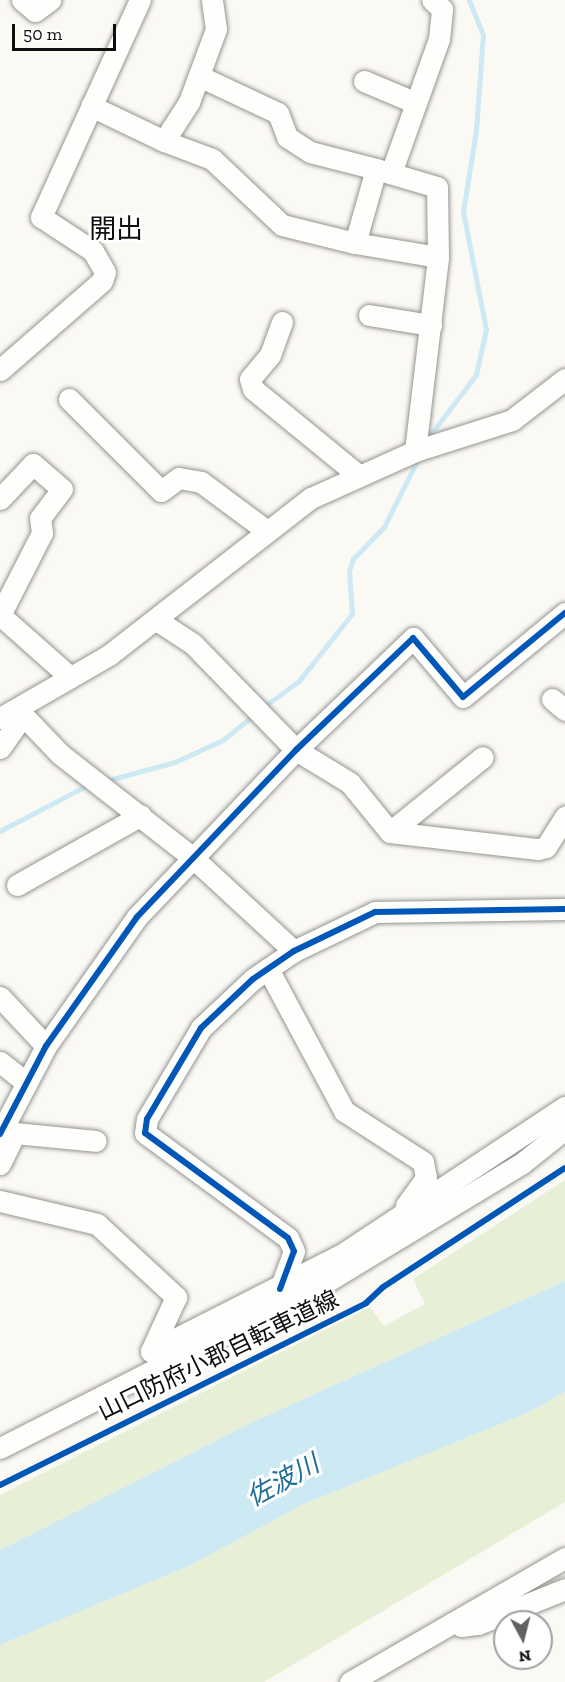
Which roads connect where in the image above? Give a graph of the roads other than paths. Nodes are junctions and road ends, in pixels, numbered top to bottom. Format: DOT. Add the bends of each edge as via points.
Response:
graph roads {
  1 [pos="22,0"];
  2 [pos="50,0"];
  3 [pos="140,0"];
  4 [pos="212,0"];
  5 [pos="432,0"];
  6 [pos="199,76"];
  7 [pos="364,81"];
  8 [pos="416,103"];
  9 [pos="92,106"];
  10 [pos="164,141"];
  11 [pos="384,171"];
  12 [pos="355,243"];
  13 [pos="438,257"];
  14 [pos="369,315"];
  15 [pos="282,322"];
  16 [pos="431,325"];
  17 [pos="0,370"];
  18 [pos="565,379"];
  19 [pos="69,399"];
  20 [pos="414,451"];
  21 [pos="357,474"];
  22 [pos="0,499"];
  23 [pos="267,531"];
  24 [pos="565,613"];
  25 [pos="158,621"];
  26 [pos="70,677"];
  27 [pos="13,715"];
  28 [pos="0,748"];
  29 [pos="296,750"];
  30 [pos="483,757"];
  31 [pos="141,816"];
  32 [pos="565,816"];
  33 [pos="390,832"];
  34 [pos="192,857"];
  35 [pos="17,885"];
  36 [pos="565,909"];
  37 [pos="294,951"];
  38 [pos="268,969"];
  39 [pos="0,997"];
  40 [pos="46,1046"];
  41 [pos="0,1062"];
  42 [pos="27,1083"];
  43 [pos="565,1107"];
  44 [pos="565,1129"];
  45 [pos="0,1134"];
  46 [pos="96,1141"];
  47 [pos="0,1164"];
  48 [pos="0,1201"];
  49 [pos="405,1215"];
  50 [pos="280,1289"];
  51 [pos="0,1448"];
  52 [pos="565,1558"];
  53 [pos="565,1589"];
  54 [pos="448,1627"];
  55 [pos="350,1682"];
  1 -- 2 [label="street" via="35,11"];
  3 -- 9 [label="street"];
  4 -- 6 [label="street" via="216,29"];
  5 -- 8 [label="street" via="442,9 439,39"];
  6 -- 10 [label="street" via="189,102"];
  6 -- 11 [label="street" via="278,113 287,136 310,152"];
  7 -- 8 [label="street"];
  8 -- 11 [label="street"];
  9 -- 10 [label="street"];
  9 -- 17 [label="street" via="41,217 93,251 105,272 102,281"];
  10 -- 12 [label="street" via="212,159 282,225"];
  11 -- 12 [label="street"];
  11 -- 13 [label="street" via="437,187"];
  12 -- 13 [label="street"];
  13 -- 16 [label="street"];
  14 -- 16 [label="street"];
  15 -- 21 [label="street" via="270,355 250,380 253,389"];
  16 -- 20 [label="street"];
  18 -- 20 [label="street" via="512,420"];
  19 -- 23 [label="street" via="161,491 179,478 201,482"];
  20 -- 21 [label="street"];
  21 -- 23 [label="street" via="311,498"];
  22 -- 26 [label="street" via="33,464 62,489 40,518 42,533 0,615"];
  23 -- 25 [label="street"];
  24 -- 29 [label="street" via="463,697 413,638"];
  25 -- 26 [label="street"];
  25 -- 29 [label="street" via="193,644"];
  26 -- 27 [label="street"];
  27 -- 28 [label="street"];
  27 -- 31 [label="street"];
  29 -- 33 [label="street" via="350,783"];
  29 -- 34 [label="street"];
  30 -- 33 [label="street"];
  31 -- 34 [label="street"];
  31 -- 35 [label="street"];
  32 -- 33 [label="street" via="546,847 538,849"];
  34 -- 37 [label="street"];
  34 -- 40 [label="street" via="137,918"];
  36 -- 37 [label="street" via="375,912"];
  37 -- 38 [label="street"];
  38 -- 49 [label="street" via="344,1111 423,1162 426,1178 406,1206"];
  38 -- 50 [label="street" via="201,1028 147,1119 145,1132 288,1238 294,1251"];
  39 -- 40 [label="street"];
  40 -- 42 [label="street"];
  41 -- 42 [label="street"];
  42 -- 45 [label="street"];
  43 -- 49 [label="street"];
  44 -- 51 [label="street" via="521,1164 321,1285"];
  46 -- 47 [label="street" via="15,1133"];
  48 -- 50 [label="street" via="97,1224 176,1297 151,1351"];
  49 -- 50 [label="street"];
  52 -- 54 [label="street"];
  53 -- 54 [label="street" via="478,1624"];
  54 -- 55 [label="street"];
}
